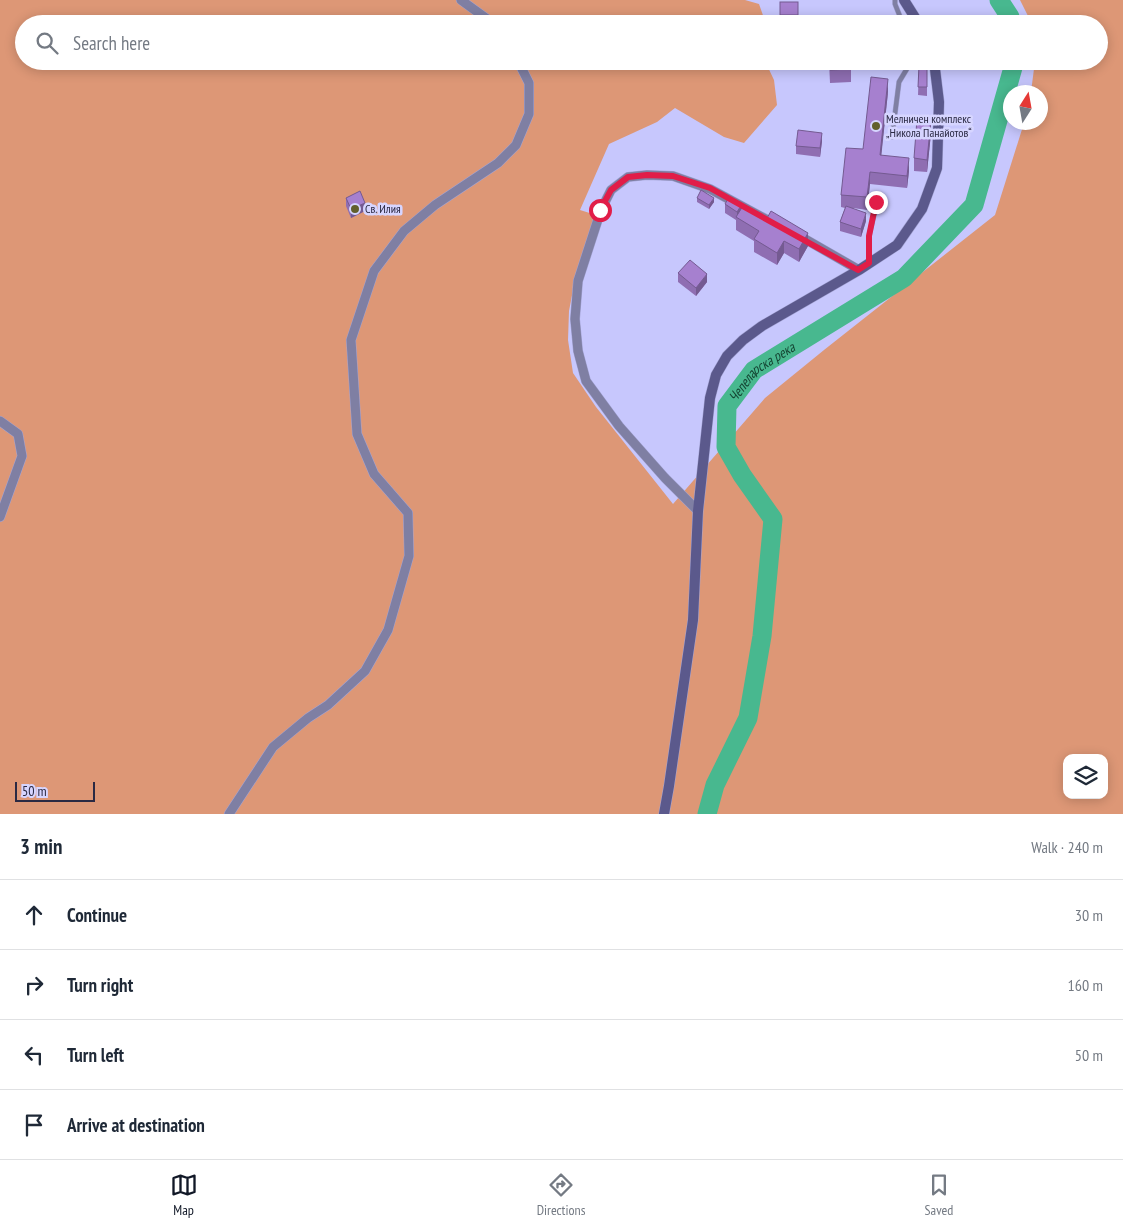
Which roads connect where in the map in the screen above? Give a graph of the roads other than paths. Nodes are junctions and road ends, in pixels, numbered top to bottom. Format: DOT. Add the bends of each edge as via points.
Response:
graph roads {
  1 [pos="461,0"];
  2 [pos="895,0"];
  3 [pos="904,0"];
  4 [pos="482,15"];
  5 [pos="899,15"];
  6 [pos="913,15"];
  7 [pos="522,70"];
  8 [pos="906,70"];
  9 [pos="935,70"];
  10 [pos="892,137"];
  11 [pos="876,202"];
  12 [pos="869,263"];
  13 [pos="858,270"];
  14 [pos="0,421"];
  15 [pos="698,511"];
  16 [pos="0,517"];
  17 [pos="229,814"];
  18 [pos="664,814"];
  1 -- 4 [label="street"];
  2 -- 5 [label="lane"];
  3 -- 6 [label="main road"];
  7 -- 17 [label="street" via="529,83 529,114 516,145 498,163 435,205 404,231 374,271 351,340 357,434 374,474 408,513 410,556 388,630 365,671 328,705 273,747"];
  8 -- 10 [label="lane" via="899,82"];
  9 -- 12 [label="main road" via="939,102 937,168 922,209 897,244"];
  11 -- 12 [label="lane" via="869,236"];
  12 -- 13 [label="main road"];
  13 -- 15 [label="main road" via="762,326 727,356 716,375 710,398"];
  13 -- 15 [label="street" via="710,188 673,176 628,177 611,190 600,210 578,281 576,335 586,381 619,426"];
  14 -- 16 [label="street" via="18,434 22,456"];
  15 -- 18 [label="main road" via="693,620"];
}
